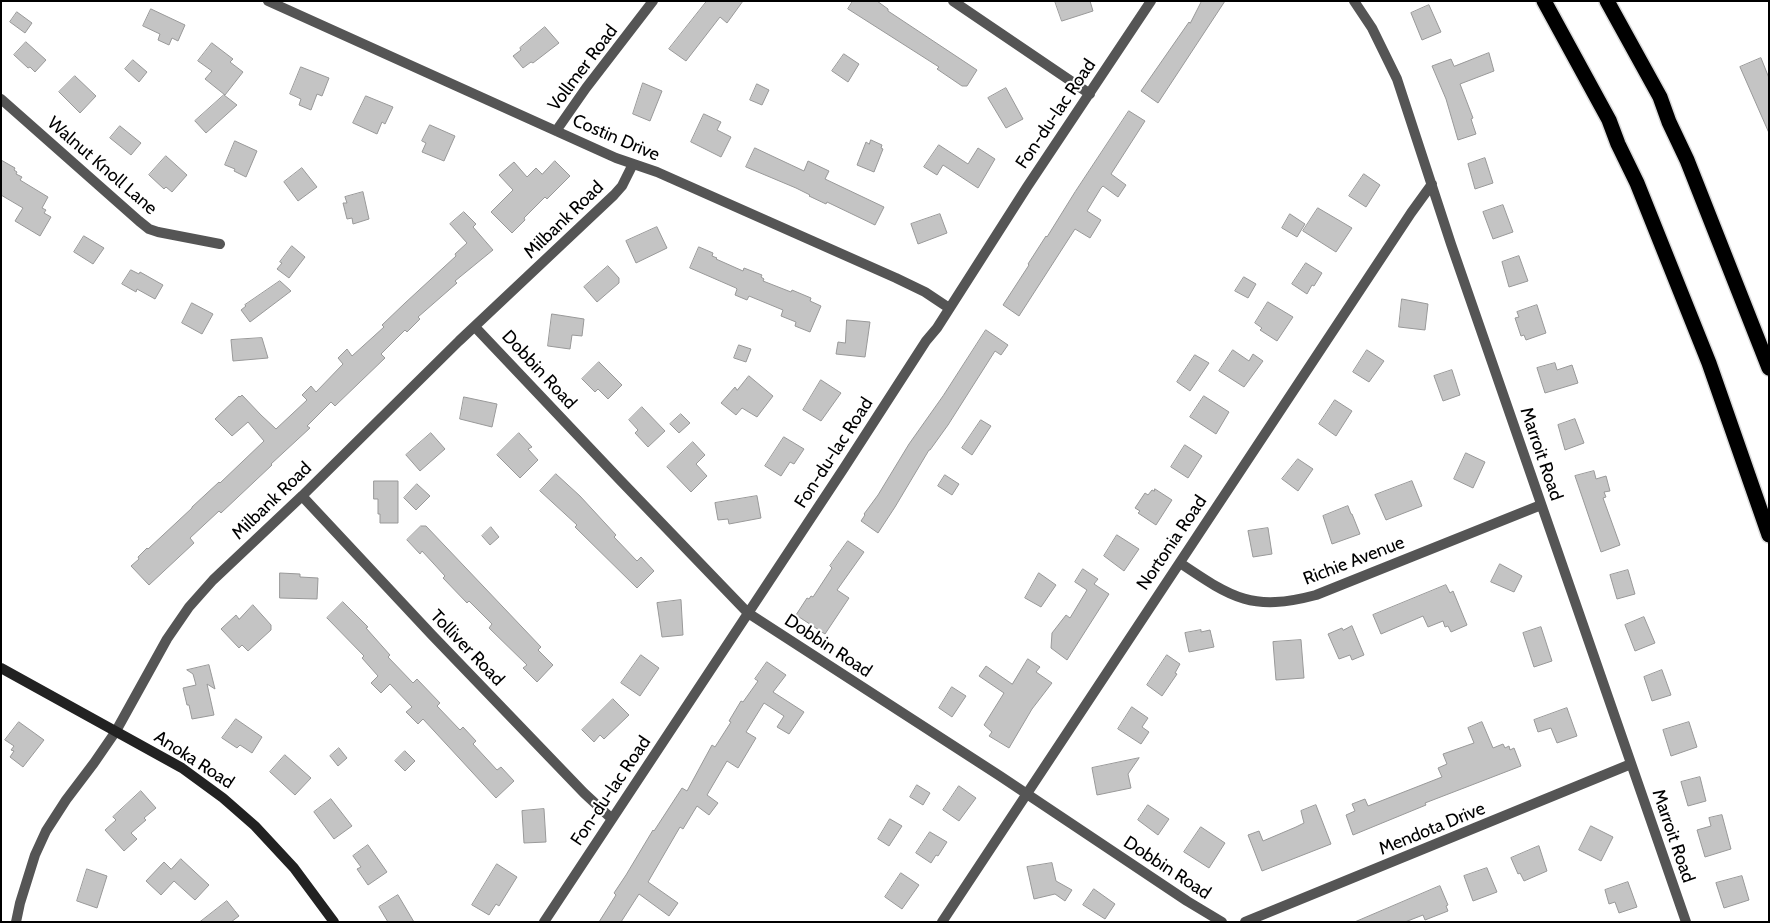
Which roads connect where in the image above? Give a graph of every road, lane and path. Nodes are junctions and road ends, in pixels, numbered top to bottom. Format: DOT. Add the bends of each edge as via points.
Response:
graph roads {
  1 [pos="268,1"];
  2 [pos="654,1"];
  3 [pos="953,1"];
  4 [pos="1151,1"];
  5 [pos="1354,1"];
  6 [pos="1544,1"];
  7 [pos="1608,1"];
  8 [pos="1090,94"];
  9 [pos="1,99"];
  10 [pos="556,131"];
  11 [pos="634,164"];
  12 [pos="1432,184"];
  13 [pos="220,244"];
  14 [pos="949,308"];
  15 [pos="475,326"];
  16 [pos="1769,368"];
  17 [pos="302,496"];
  18 [pos="1541,505"];
  19 [pos="1769,536"];
  20 [pos="1180,563"];
  21 [pos="748,613"];
  22 [pos="1,668"];
  23 [pos="116,732"];
  24 [pos="1631,764"];
  25 [pos="1026,794"];
  26 [pos="612,819"];
  27 [pos="16,922"];
  28 [pos="334,922"];
  29 [pos="544,922"];
  30 [pos="942,922"];
  31 [pos="1222,922"];
  32 [pos="1245,922"];
  33 [pos="1686,922"];
  1 -- 10 [label="street, Costin Drive"];
  2 -- 10 [label="street, Vollmer Road"];
  3 -- 8 [label="street"];
  4 -- 8 [label="street, Fon-du-lac Road"];
  5 -- 12 [label="street, Marroit Road" via="1372,28 1397,79"];
  6 -- 19 [label="highway" via="1609,120 1637,183 1709,364"];
  7 -- 16 [label="highway" via="1660,97"];
  8 -- 14 [label="street, Fon-du-lac Road"];
  9 -- 13 [label="street, Walnut Knoll Lane" via="149,229"];
  10 -- 11 [label="street, Costin Drive"];
  11 -- 14 [label="street, Costin Drive" via="896,278"];
  11 -- 15 [label="street, Milbank Road" via="614,195"];
  12 -- 18 [label="street, Marroit Road"];
  12 -- 20 [label="street, Nortonia Road"];
  14 -- 21 [label="street, Fon-du-lac Road"];
  15 -- 17 [label="street, Milbank Road"];
  15 -- 21 [label="street, Dobbin Road"];
  17 -- 23 [label="street, Milbank Road" via="189,607 167,638"];
  17 -- 26 [label="street, Tolliver Road"];
  18 -- 20 [label="street, Richie Avenue" via="1316,595 1278,603 1237,597"];
  18 -- 24 [label="street, Marroit Road"];
  20 -- 25 [label="street, Nortonia Road"];
  21 -- 25 [label="street, Dobbin Road"];
  21 -- 26 [label="street, Fon-du-lac Road"];
  22 -- 23 [label="street, Anoka Road"];
  23 -- 27 [label="street, Milbank Road" via="46,831 35,855"];
  23 -- 28 [label="street, Anoka Road" via="182,768 224,798 294,868"];
  24 -- 32 [label="street, Mendota Drive"];
  24 -- 33 [label="street, Marroit Road"];
  25 -- 30 [label="street, Nortonia Road"];
  25 -- 31 [label="street, Dobbin Road"];
  26 -- 29 [label="street, Fon-du-lac Road"];
}
